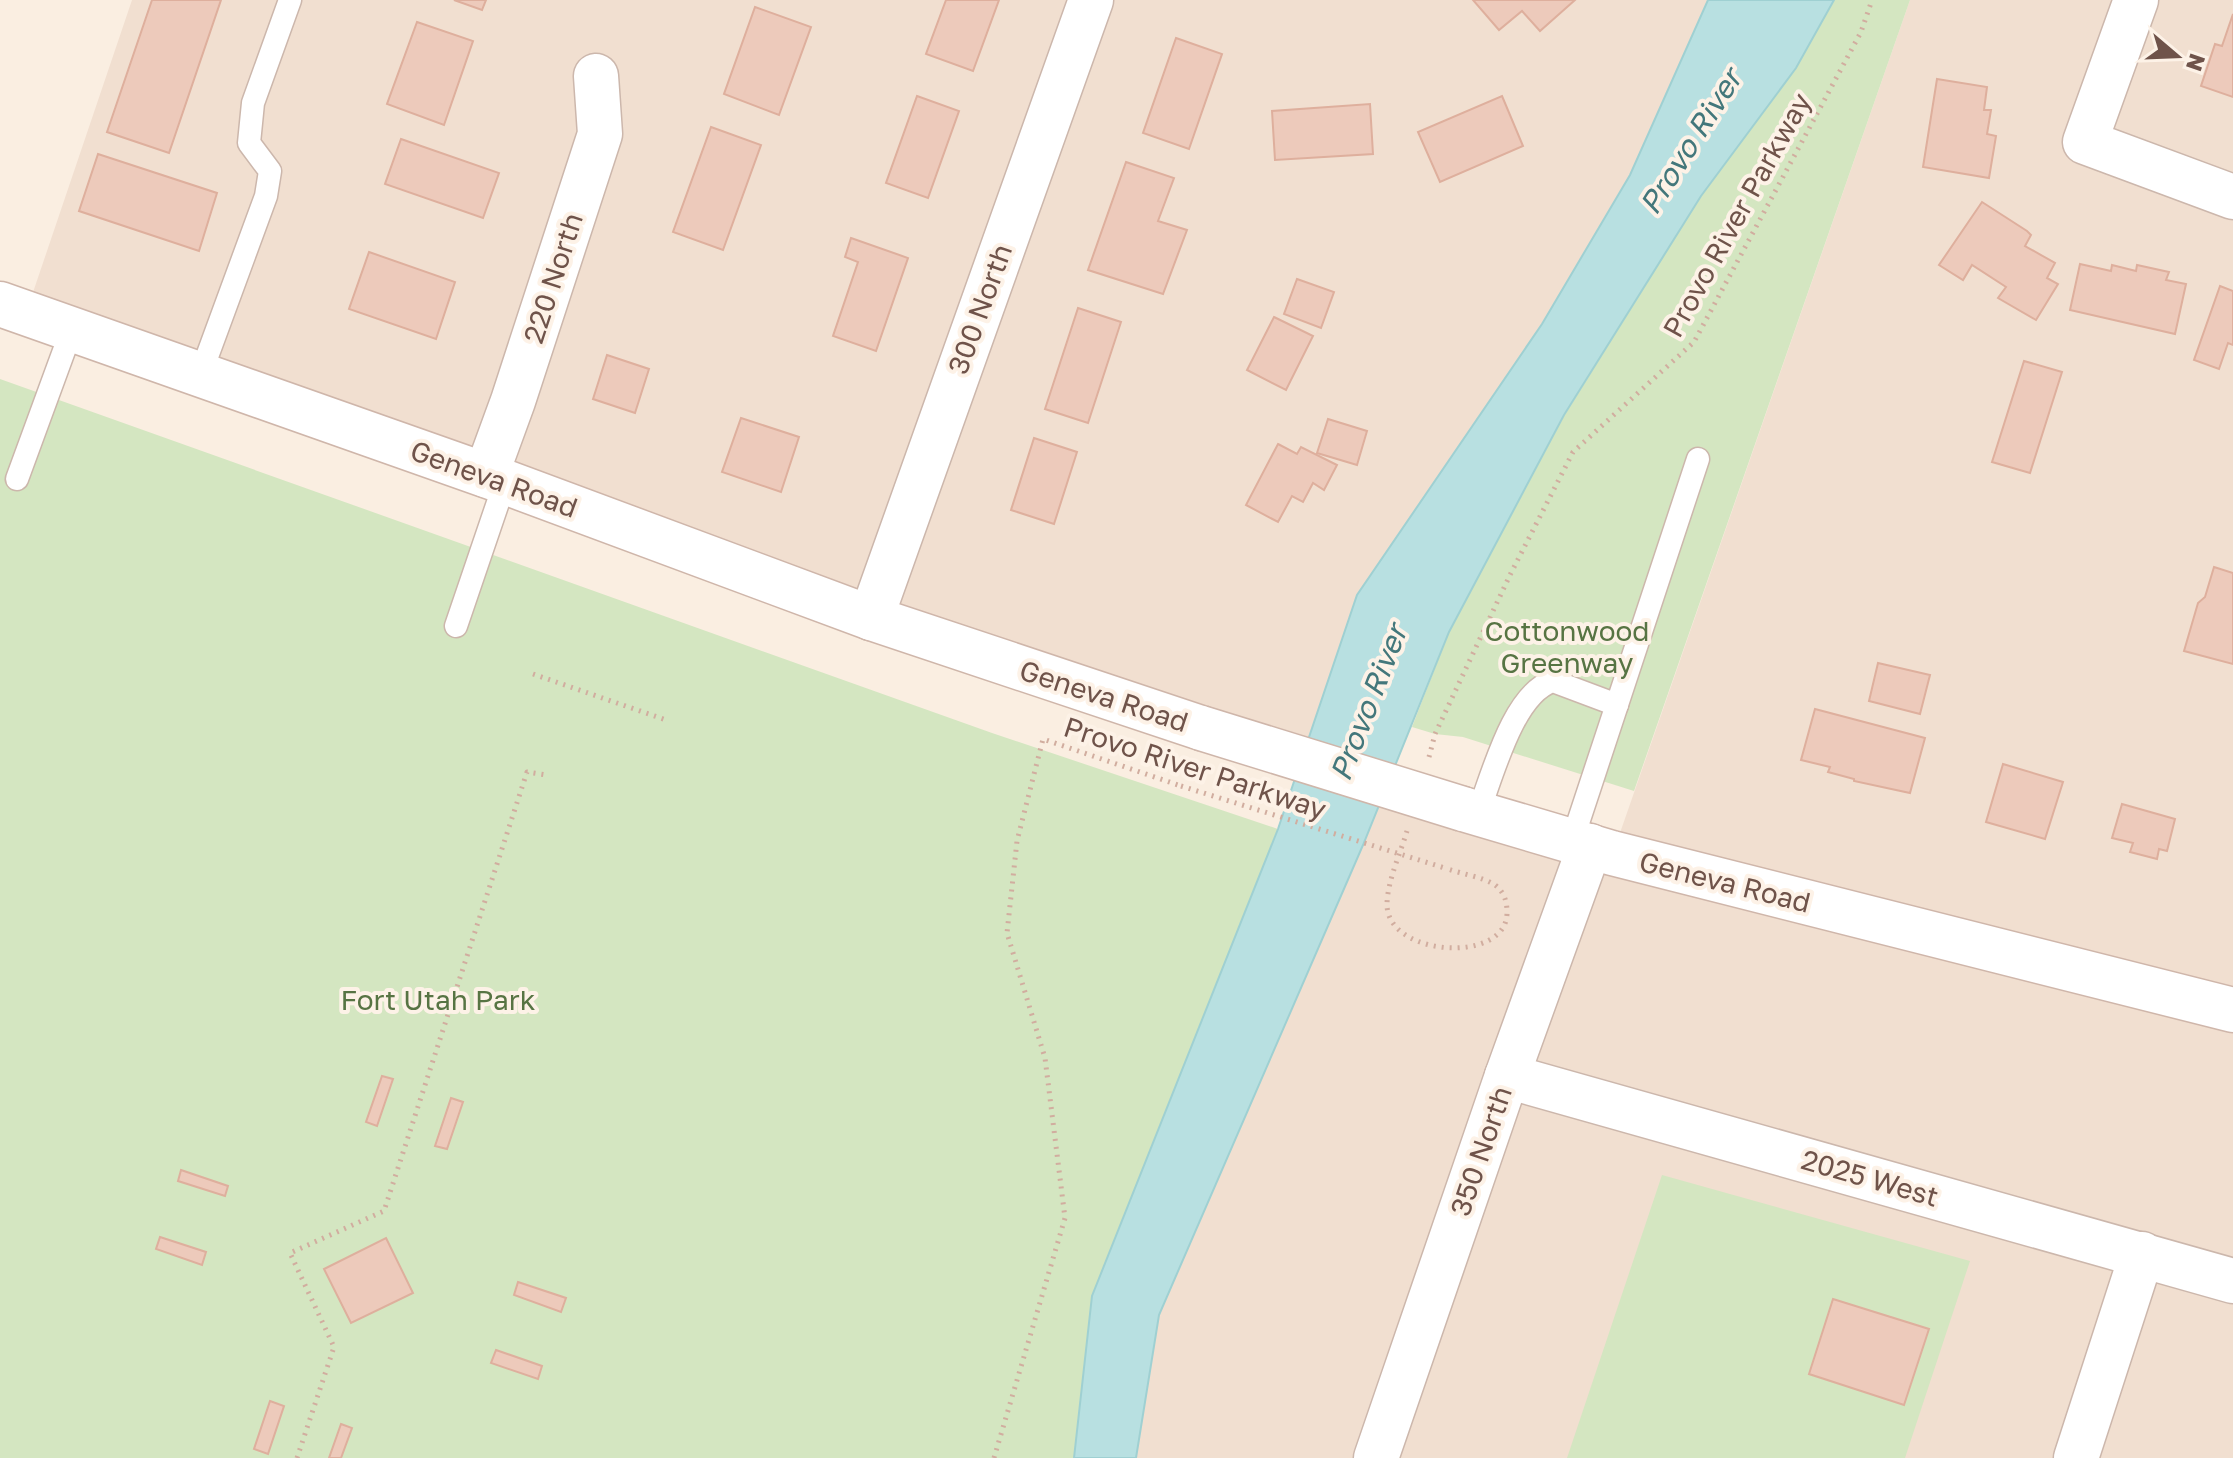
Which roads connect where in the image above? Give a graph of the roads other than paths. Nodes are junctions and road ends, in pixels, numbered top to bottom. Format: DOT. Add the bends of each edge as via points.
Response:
graph roads {
  1 [pos="290,0"];
  2 [pos="1091,0"];
  3 [pos="2136,0"];
  4 [pos="596,76"];
  5 [pos="2233,197"];
  6 [pos="0,304"];
  7 [pos="72,329"];
  8 [pos="201,373"];
  9 [pos="1698,459"];
  10 [pos="17,479"];
  11 [pos="495,479"];
  12 [pos="871,618"];
  13 [pos="456,626"];
  14 [pos="1617,705"];
  15 [pos="1471,811"];
  16 [pos="1581,844"];
  17 [pos="2233,1010"];
  18 [pos="1507,1076"];
  19 [pos="2142,1254"];
  20 [pos="2233,1281"];
  21 [pos="1376,1458"];
  22 [pos="2076,1458"];
  1 -- 8 [label="lane" via="253,103 249,143 270,171 266,196"];
  2 -- 12 [label="street, 300 North"];
  3 -- 5 [label="street" via="2085,142"];
  4 -- 11 [label="street, 220 North" via="600,134 513,401"];
  6 -- 7 [label="street, Geneva Road"];
  7 -- 8 [label="street, Geneva Road"];
  7 -- 10 [label="lane"];
  8 -- 11 [label="street, Geneva Road"];
  9 -- 14 [label="lane"];
  11 -- 12 [label="street, Geneva Road"];
  11 -- 13 [label="lane"];
  12 -- 15 [label="street, Geneva Road, bridge"];
  14 -- 15 [label="lane" via="1553,681 1538,688"];
  14 -- 16 [label="lane"];
  15 -- 16 [label="street, Geneva Road"];
  16 -- 17 [label="street, Geneva Road"];
  16 -- 18 [label="street, 350 North"];
  18 -- 19 [label="street, 2025 West"];
  18 -- 21 [label="street, 350 North"];
  19 -- 20 [label="street, 2025 West"];
  19 -- 22 [label="street"];
}
